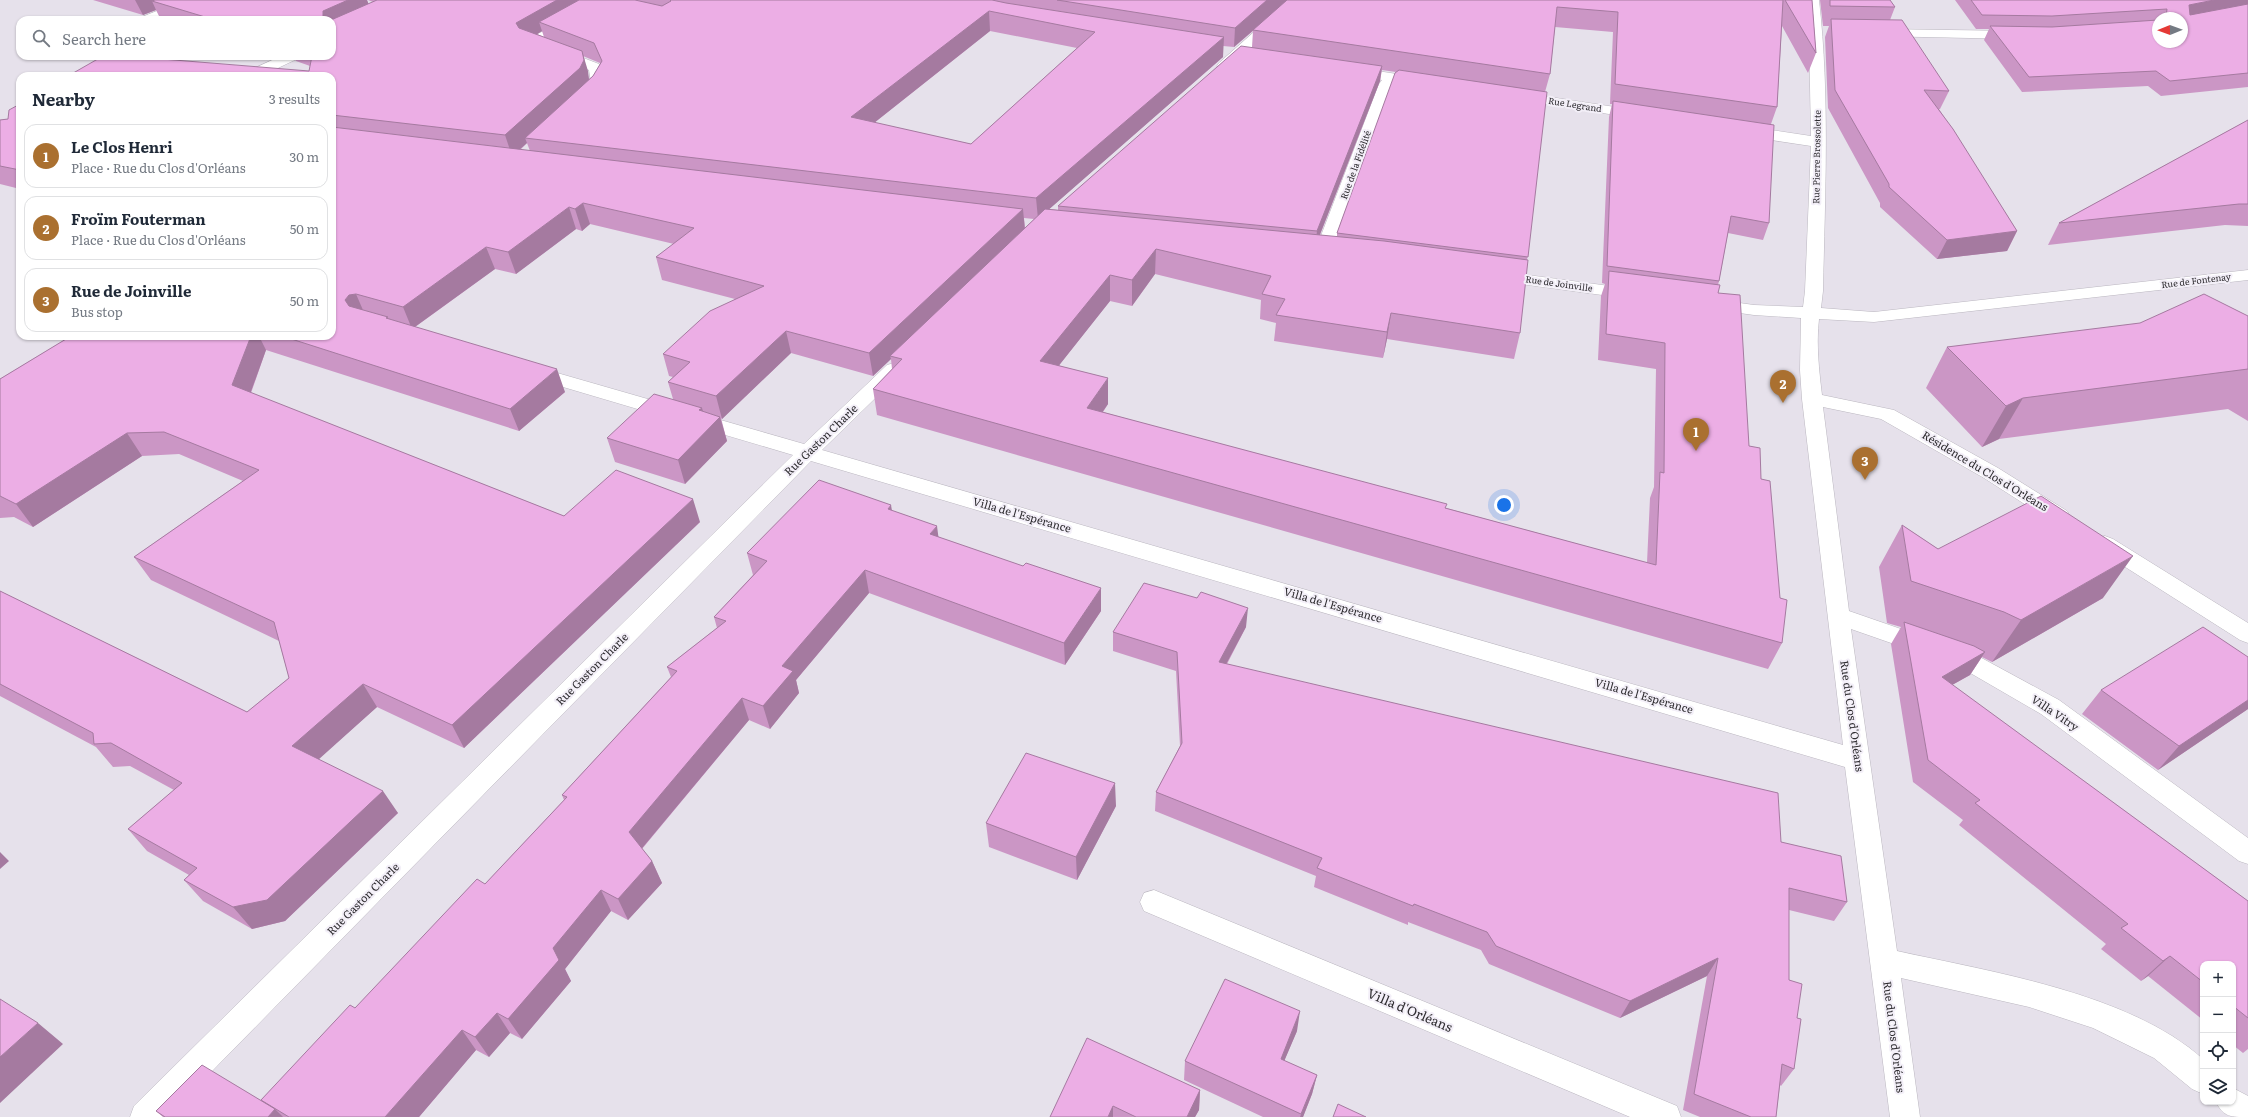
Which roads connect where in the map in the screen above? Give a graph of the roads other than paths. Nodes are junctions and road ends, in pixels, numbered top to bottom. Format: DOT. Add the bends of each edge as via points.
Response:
graph roads {
  1 [pos="195,0"];
  2 [pos="1298,0"];
  3 [pos="1812,0"];
  4 [pos="585,13"];
  5 [pos="157,16"];
  6 [pos="1814,31"];
  7 [pos="1830,32"];
  8 [pos="1869,33"];
  9 [pos="2029,36"];
  10 [pos="1217,51"];
  11 [pos="1237,54"];
  12 [pos="1257,57"];
  13 [pos="283,60"];
  14 [pos="1340,70"];
  15 [pos="258,72"];
  16 [pos="1214,75"];
  17 [pos="1394,78"];
  18 [pos="1440,85"];
  19 [pos="1502,94"];
  20 [pos="577,107"];
  21 [pos="1657,118"];
  22 [pos="1727,128"];
  23 [pos="1818,142"];
  24 [pos="1322,254"];
  25 [pos="1481,273"];
  26 [pos="2248,275"];
  27 [pos="1652,296"];
  28 [pos="1691,302"];
  29 [pos="1812,314"];
  30 [pos="904,359"];
  31 [pos="519,367"];
  32 [pos="1812,399"];
  33 [pos="808,452"];
  34 [pos="1838,616"];
  35 [pos="2248,634"];
  36 [pos="1858,760"];
  37 [pos="2248,853"];
  38 [pos="1154,902"];
  39 [pos="1885,961"];
  40 [pos="2200,1077"];
  41 [pos="2235,1105"];
  42 [pos="2248,1116"];
  43 [pos="145,1117"];
  44 [pos="1666,1117"];
  45 [pos="1905,1117"];
  1 -- 5 [label="street"];
  2 -- 11 [label="street"];
  3 -- 6 [label="street, Rue Pierre Brossolette"];
  4 -- 20 [label="street" via="531,43 594,67 598,73 599,83"];
  6 -- 7 [label="street"];
  6 -- 23 [label="street, Rue Pierre Brossolette"];
  8 -- 9 [label="street"];
  10 -- 11 [label="street"];
  11 -- 12 [label="street"];
  11 -- 16 [label="street"];
  13 -- 15 [label="street"];
  14 -- 17 [label="street"];
  17 -- 18 [label="street"];
  17 -- 24 [label="street, Rue de la Fidélité" via="1386,84"];
  19 -- 21 [label="street, Rue Legrand"];
  22 -- 23 [label="street"];
  23 -- 29 [label="street, Rue Pierre Brossolette"];
  25 -- 27 [label="street, Rue de Joinville"];
  26 -- 29 [label="street, Rue de Fontenay" via="1874,318"];
  28 -- 29 [label="street"];
  29 -- 32 [label="street, Rue du Clos d'Orléans" via="1809,326 1809,356"];
  30 -- 33 [label="street, Rue Gaston Charle"];
  31 -- 33 [label="street, Villa de l'Espérance"];
  32 -- 34 [label="street, Rue du Clos d'Orléans"];
  32 -- 35 [label="street, Résidence du Clos d'Orléans" via="1887,414 1991,472"];
  33 -- 36 [label="street, Villa de l'Espérance"];
  33 -- 43 [label="street, Rue Gaston Charle"];
  34 -- 36 [label="street, Rue du Clos d'Orléans"];
  34 -- 37 [label="street, Villa Vitry" via="1968,661 2050,707"];
  36 -- 39 [label="street, Rue du Clos d'Orléans"];
  38 -- 44 [label="street, Villa d'Orléans"];
  39 -- 40 [label="street" via="2038,995 2113,1021 2166,1049"];
  39 -- 45 [label="street, Rue du Clos d'Orléans"];
  41 -- 42 [label="street"];
}
